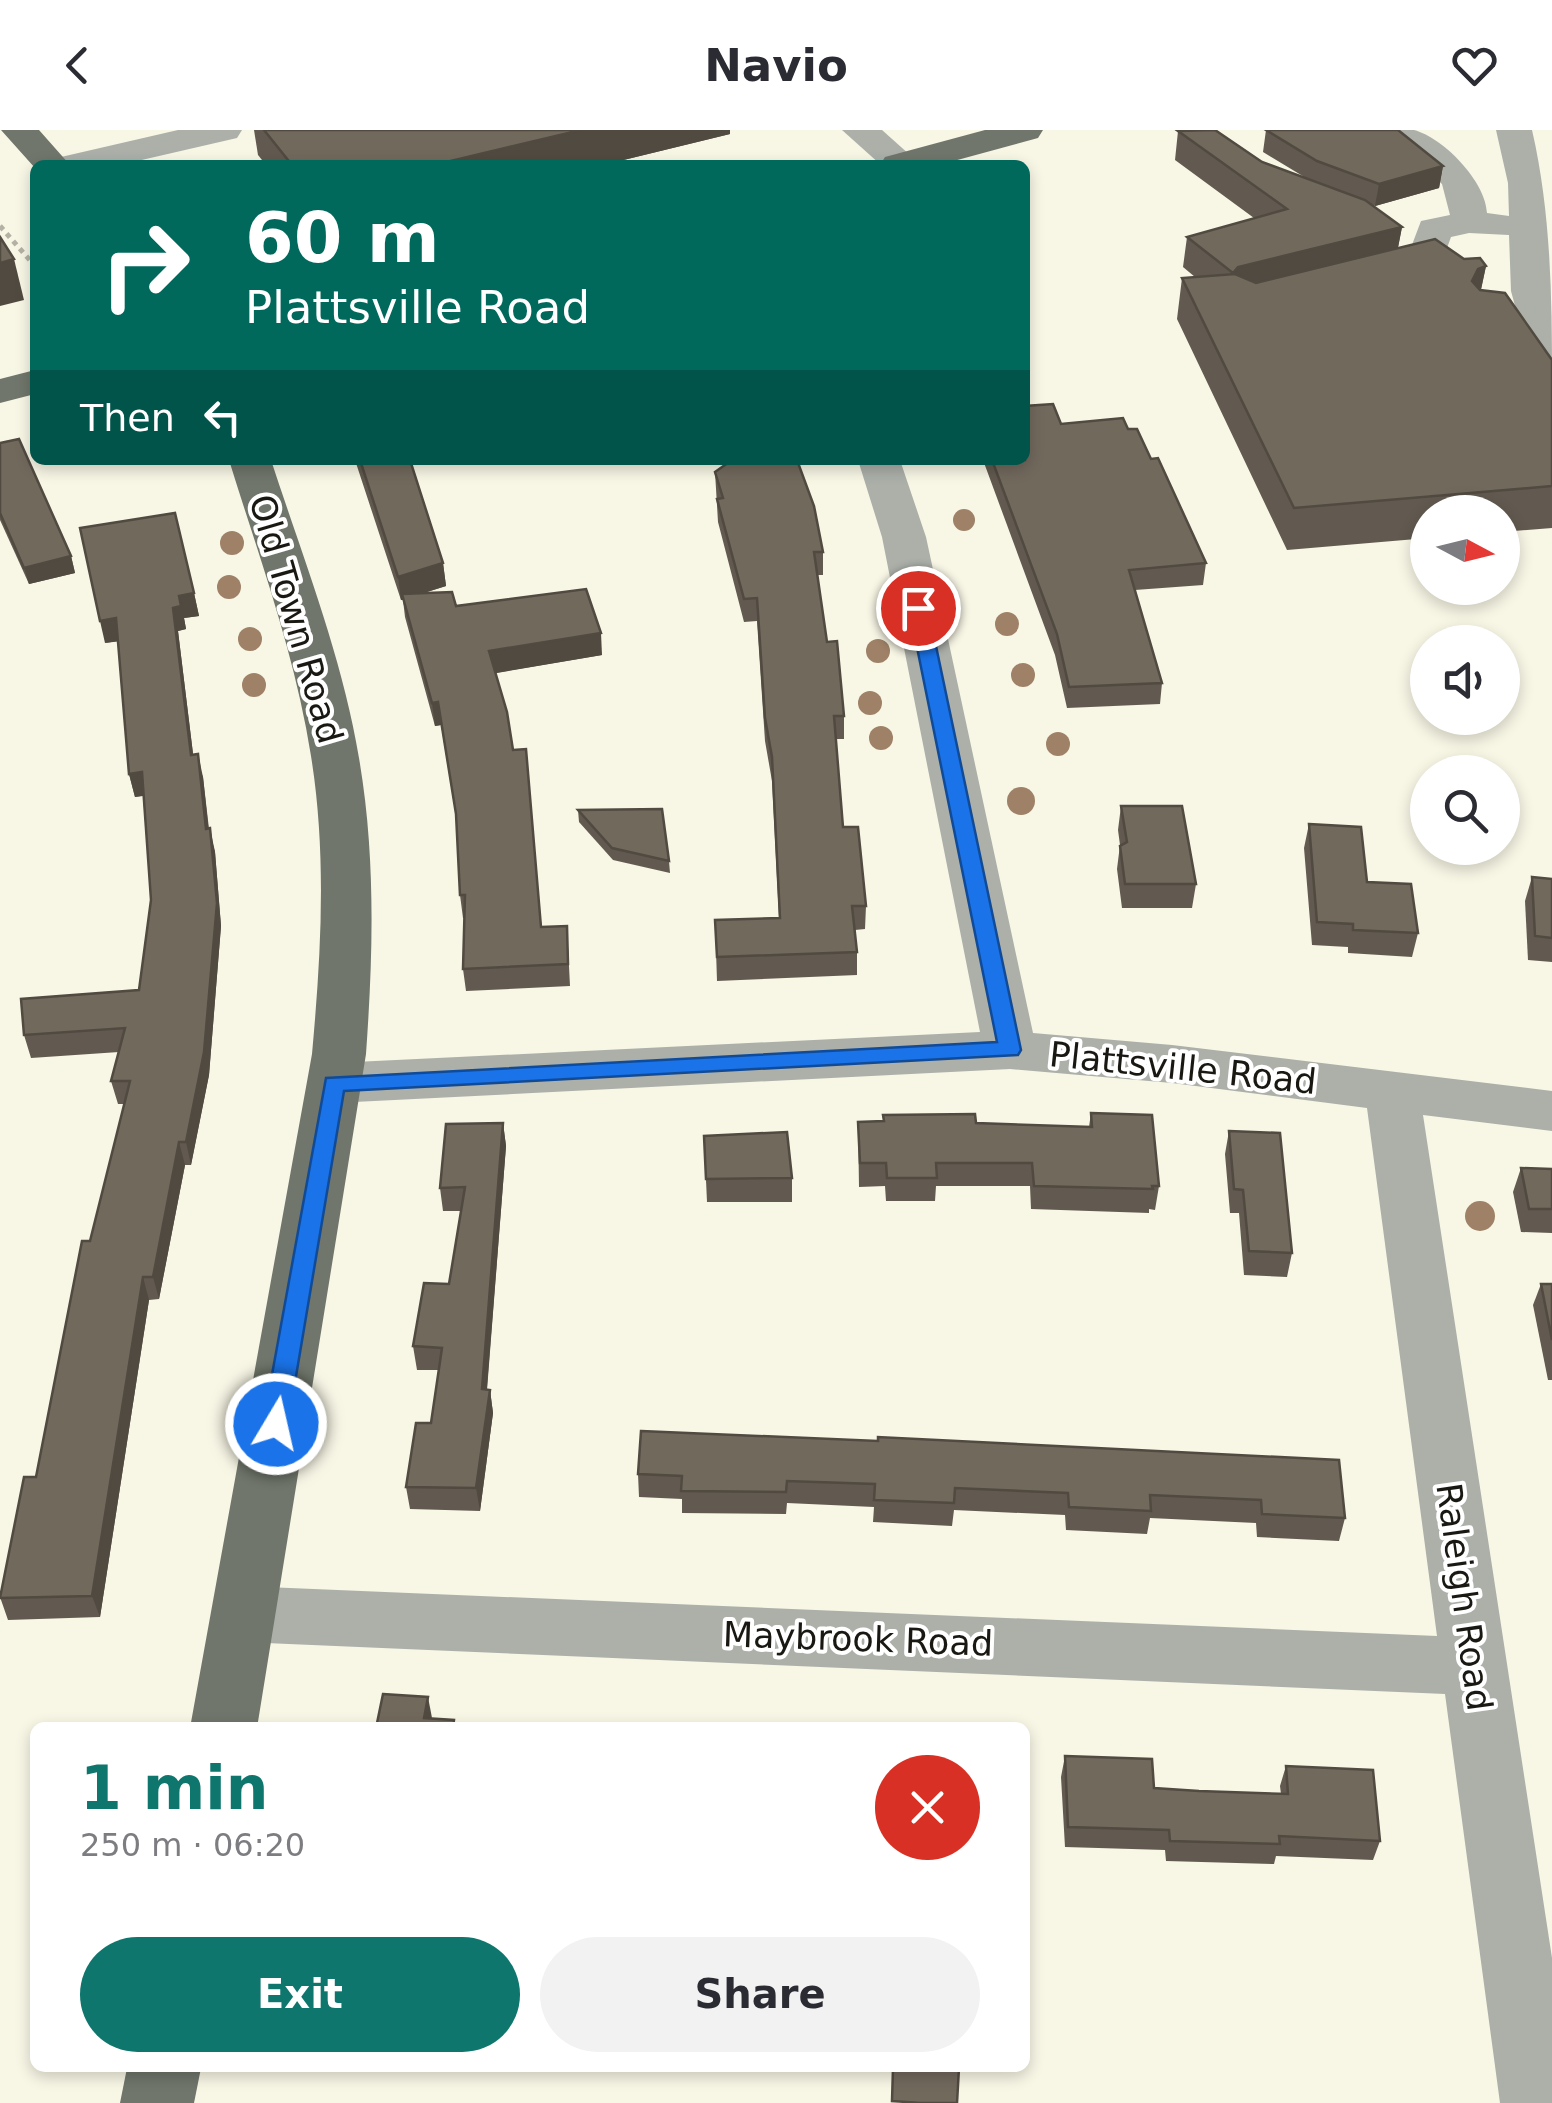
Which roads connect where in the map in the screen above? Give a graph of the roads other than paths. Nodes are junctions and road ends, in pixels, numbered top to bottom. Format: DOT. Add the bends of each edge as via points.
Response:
graph roads {
  1 [pos="19,130"];
  2 [pos="224,130"];
  3 [pos="860,130"];
  4 [pos="1026,130"];
  5 [pos="1391,130"];
  6 [pos="1514,130"];
  7 [pos="47,160"];
  8 [pos="95,160"];
  9 [pos="895,160"];
  10 [pos="915,160"];
  11 [pos="1536,207"];
  12 [pos="1396,223"];
  13 [pos="1452,225"];
  14 [pos="1337,287"];
  15 [pos="1538,323"];
  16 [pos="30,383"];
  17 [pos="0,391"];
  18 [pos="252,465"];
  19 [pos="881,465"];
  20 [pos="1010,1050"];
  21 [pos="334,1083"];
  22 [pos="1392,1091"];
  23 [pos="1552,1111"];
  24 [pos="244,1614"];
  25 [pos="1473,1666"];
  26 [pos="225,1722"];
  27 [pos="163,2072"];
  28 [pos="158,2103"];
  29 [pos="1537,2103"];
  1 -- 7 [label="main road"];
  2 -- 8 [label="street"];
  3 -- 9 [label="street"];
  4 -- 10 [label="main road"];
  5 -- 13 [label="street" via="1465,187 1471,202"];
  6 -- 11 [label="street"];
  11 -- 13 [label="street"];
  11 -- 15 [label="street"];
  12 -- 13 [label="street"];
  13 -- 14 [label="street" via="1424,265"];
  16 -- 17 [label="main road"];
  18 -- 21 [label="main road, Old Town Road" via="317,675 335,756 348,965"];
  19 -- 20 [label="street" via="904,537"];
  20 -- 21 [label="street, Plattsville Road"];
  20 -- 22 [label="street, Plattsville Road"];
  21 -- 24 [label="main road, Old Town Road"];
  22 -- 23 [label="street, Plattsville Road"];
  22 -- 25 [label="street, Raleigh Road"];
  24 -- 25 [label="street, Maybrook Road"];
  24 -- 26 [label="main road, Old Town Road"];
  25 -- 29 [label="street, Raleigh Road"];
  27 -- 28 [label="main road"];
}
